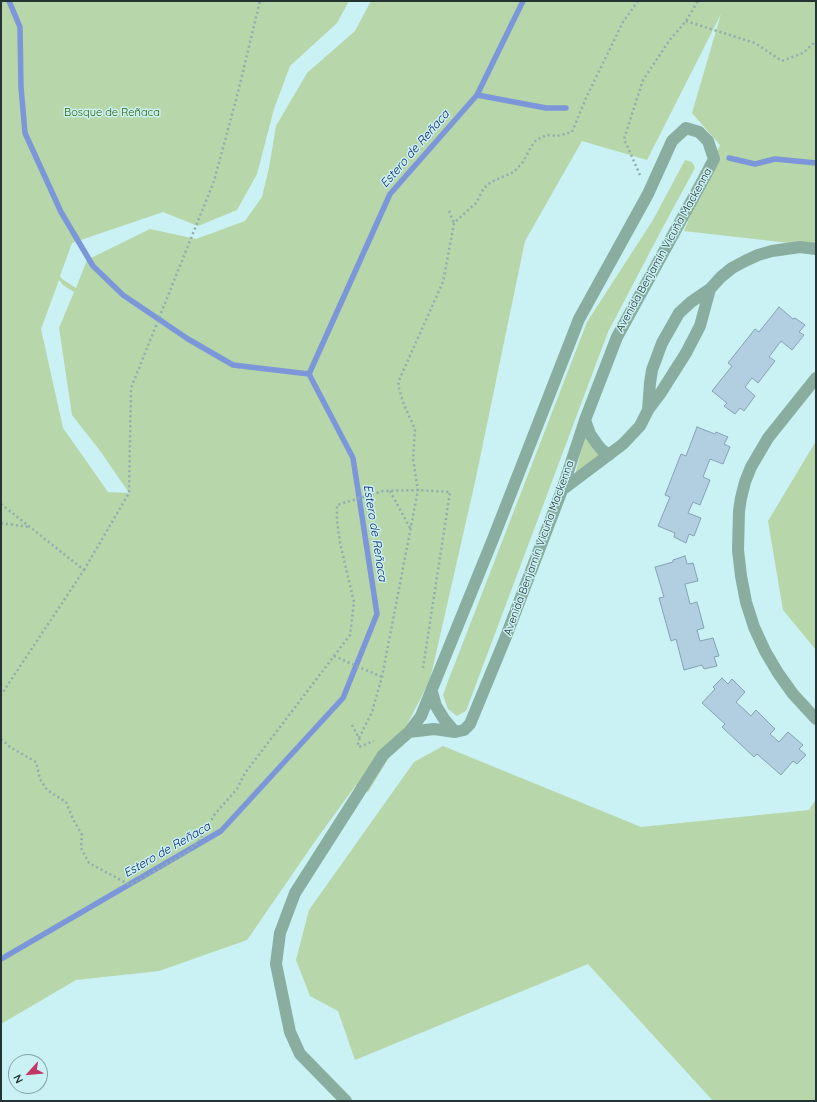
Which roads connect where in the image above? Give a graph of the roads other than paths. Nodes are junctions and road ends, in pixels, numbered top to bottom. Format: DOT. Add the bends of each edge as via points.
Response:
graph roads {
  1 [pos="816,249"];
  2 [pos="710,289"];
  3 [pos="816,378"];
  4 [pos="648,410"];
  5 [pos="585,420"];
  6 [pos="609,455"];
  7 [pos="562,490"];
  8 [pos="432,692"];
  9 [pos="816,719"];
  10 [pos="409,732"];
  11 [pos="455,732"];
  12 [pos="346,1101"];
  1 -- 2 [label="street" via="800,247 758,255 732,268"];
  2 -- 4 [label="street" via="700,326 686,354"];
  2 -- 4 [label="street" via="679,313 662,343 652,370"];
  3 -- 9 [label="street" via="768,438 751,467 740,505 738,550 746,602 765,651 793,694"];
  4 -- 6 [label="street" via="632,436"];
  5 -- 6 [label="street" via="590,434"];
  5 -- 7 [label="street, Avenida Benjamín Vicuña Mackenna"];
  5 -- 8 [label="street, Avenida Benjamín Vicuña Mackenna" via="617,338 714,159 708,141 699,132 686,128 672,141 648,194 579,319"];
  6 -- 7 [label="street"];
  7 -- 11 [label="street, Avenida Benjamín Vicuña Mackenna" via="506,639 470,724 464,730"];
  8 -- 10 [label="street, Avenida Benjamín Vicuña Mackenna" via="422,716"];
  8 -- 11 [label="street" via="436,706"];
  10 -- 11 [label="street" via="434,728"];
  10 -- 12 [label="street, Avenida Benjamín Vicuña Mackenna" via="379,761 295,893 280,933 276,964 290,1032 300,1054"];
}
